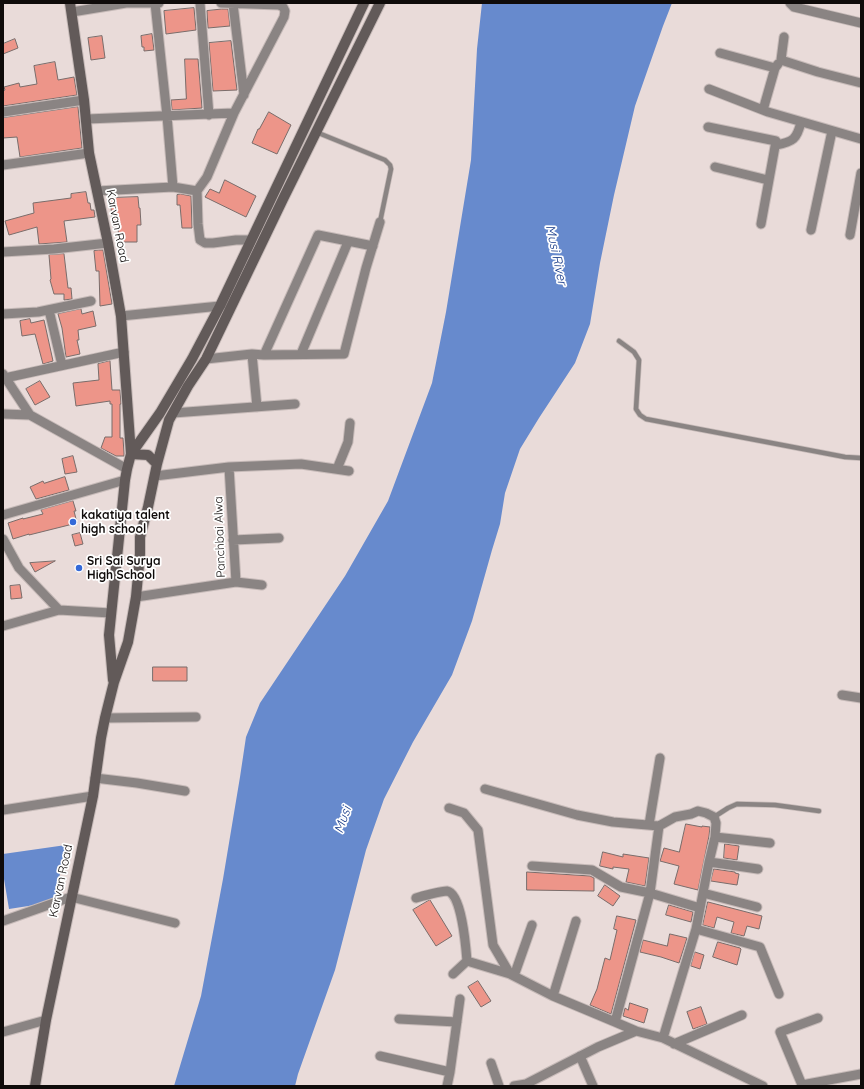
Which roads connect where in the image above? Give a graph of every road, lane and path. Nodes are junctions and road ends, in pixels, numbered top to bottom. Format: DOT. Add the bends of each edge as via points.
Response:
graph roads {
  1 [pos="155,3"];
  2 [pos="161,3"];
  3 [pos="200,3"];
  4 [pos="221,3"];
  5 [pos="364,3"];
  6 [pos="380,3"];
  7 [pos="790,3"];
  8 [pos="233,4"];
  9 [pos="71,7"];
  10 [pos="861,24"];
  11 [pos="784,36"];
  12 [pos="720,53"];
  13 [pos="781,60"];
  14 [pos="775,68"];
  15 [pos="861,82"];
  16 [pos="709,89"];
  17 [pos="244,95"];
  18 [pos="84,100"];
  19 [pos="763,110"];
  20 [pos="3,112"];
  21 [pos="234,114"];
  22 [pos="209,115"];
  23 [pos="167,116"];
  24 [pos="87,119"];
  25 [pos="801,122"];
  26 [pos="708,127"];
  27 [pos="832,131"];
  28 [pos="316,132"];
  29 [pos="861,139"];
  30 [pos="776,145"];
  31 [pos="89,153"];
  32 [pos="3,165"];
  33 [pos="715,167"];
  34 [pos="861,173"];
  35 [pos="768,180"];
  36 [pos="173,187"];
  37 [pos="97,191"];
  38 [pos="197,191"];
  39 [pos="380,222"];
  40 [pos="761,224"];
  41 [pos="810,230"];
  42 [pos="850,235"];
  43 [pos="251,240"];
  44 [pos="348,242"];
  45 [pos="108,243"];
  46 [pos="373,246"];
  47 [pos="3,252"];
  48 [pos="91,301"];
  49 [pos="220,306"];
  50 [pos="49,310"];
  51 [pos="3,314"];
  52 [pos="121,316"];
  53 [pos="619,341"];
  54 [pos="124,352"];
  55 [pos="252,354"];
  56 [pos="301,354"];
  57 [pos="264,355"];
  58 [pos="206,359"];
  59 [pos="62,365"];
  60 [pos="4,376"];
  61 [pos="295,404"];
  62 [pos="257,407"];
  63 [pos="173,413"];
  64 [pos="3,414"];
  65 [pos="30,415"];
  66 [pos="350,423"];
  67 [pos="131,454"];
  68 [pos="861,458"];
  69 [pos="157,464"];
  70 [pos="229,467"];
  71 [pos="127,469"];
  72 [pos="337,469"];
  73 [pos="349,471"];
  74 [pos="155,476"];
  75 [pos="125,480"];
  76 [pos="3,515"];
  77 [pos="279,538"];
  78 [pos="3,539"];
  79 [pos="233,540"];
  80 [pos="236,582"];
  81 [pos="262,585"];
  82 [pos="136,597"];
  83 [pos="59,610"];
  84 [pos="111,613"];
  85 [pos="3,626"];
  86 [pos="114,682"];
  87 [pos="842,694"];
  88 [pos="861,698"];
  89 [pos="196,717"];
  90 [pos="105,718"];
  91 [pos="660,758"];
  92 [pos="95,778"];
  93 [pos="485,788"];
  94 [pos="185,791"];
  95 [pos="92,796"];
  96 [pos="449,808"];
  97 [pos="3,810"];
  98 [pos="819,810"];
  99 [pos="714,817"];
  100 [pos="649,825"];
  101 [pos="659,826"];
  102 [pos="715,837"];
  103 [pos="770,843"];
  104 [pos="709,862"];
  105 [pos="532,866"];
  106 [pos="758,869"];
  107 [pos="650,893"];
  108 [pos="703,894"];
  109 [pos="71,897"];
  110 [pos="416,898"];
  111 [pos="757,907"];
  112 [pos="700,908"];
  113 [pos="3,921"];
  114 [pos="576,921"];
  115 [pos="175,923"];
  116 [pos="532,925"];
  117 [pos="696,929"];
  118 [pos="467,961"];
  119 [pos="454,974"];
  120 [pos="512,975"];
  121 [pos="779,994"];
  122 [pos="553,996"];
  123 [pos="460,998"];
  124 [pos="742,1015"];
  125 [pos="818,1018"];
  126 [pos="399,1019"];
  127 [pos="46,1020"];
  128 [pos="457,1022"];
  129 [pos="615,1022"];
  130 [pos="636,1031"];
  131 [pos="3,1032"];
  132 [pos="663,1038"];
  133 [pos="674,1044"];
  134 [pos="380,1056"];
  135 [pos="580,1056"];
  136 [pos="491,1063"];
  137 [pos="450,1072"];
  138 [pos="861,1074"];
  139 [pos="541,1082"];
  140 [pos="35,1086"];
  141 [pos="447,1086"];
  142 [pos="499,1086"];
  143 [pos="514,1086"];
  144 [pos="593,1086"];
  145 [pos="763,1086"];
  146 [pos="802,1086"];
  1 -- 2 [label="street"];
  1 -- 9 [label="street"];
  1 -- 23 [label="street"];
  3 -- 22 [label="street"];
  4 -- 8 [label="street"];
  5 -- 43 [label="street"];
  6 -- 28 [label="street, Karvan Road"];
  7 -- 10 [label="street" via="794,7"];
  8 -- 17 [label="street"];
  8 -- 17 [label="street" via="279,5 285,11"];
  9 -- 18 [label="street, Karvan Road"];
  11 -- 13 [label="street"];
  12 -- 14 [label="street"];
  13 -- 14 [label="street"];
  13 -- 15 [label="street"];
  14 -- 19 [label="street"];
  16 -- 19 [label="street"];
  17 -- 21 [label="street"];
  18 -- 20 [label="street"];
  18 -- 24 [label="street, Karvan Road"];
  19 -- 25 [label="street"];
  21 -- 22 [label="street"];
  21 -- 38 [label="street" via="207,177"];
  22 -- 23 [label="street"];
  23 -- 24 [label="street"];
  23 -- 36 [label="street"];
  24 -- 31 [label="street, Karvan Road"];
  25 -- 27 [label="street"];
  25 -- 30 [label="street" via="798,134 790,142"];
  26 -- 30 [label="street" via="776,141"];
  27 -- 29 [label="street"];
  27 -- 41 [label="street"];
  28 -- 39 [label="lane" via="365,151 390,165"];
  28 -- 58 [label="street, Karvan Road"];
  30 -- 35 [label="street"];
  31 -- 32 [label="street"];
  31 -- 37 [label="street, Karvan Road"];
  33 -- 35 [label="street"];
  34 -- 42 [label="street"];
  35 -- 40 [label="street"];
  36 -- 37 [label="street"];
  36 -- 38 [label="street"];
  37 -- 45 [label="street, Karvan Road"];
  38 -- 43 [label="street" via="200,240 206,243"];
  39 -- 46 [label="street"];
  43 -- 49 [label="street"];
  44 -- 46 [label="street"];
  44 -- 56 [label="street"];
  44 -- 57 [label="street" via="318,236"];
  45 -- 47 [label="street"];
  45 -- 52 [label="street, Karvan Road"];
  46 -- 56 [label="street" via="344,354"];
  48 -- 50 [label="street"];
  49 -- 52 [label="street"];
  49 -- 67 [label="street" via="160,413"];
  50 -- 51 [label="street"];
  50 -- 59 [label="street"];
  52 -- 54 [label="street, Karvan Road"];
  53 -- 68 [label="lane" via="634,352 638,360 636,409 646,420"];
  54 -- 59 [label="street"];
  54 -- 67 [label="street, Karvan Road"];
  55 -- 57 [label="street"];
  55 -- 58 [label="street"];
  55 -- 62 [label="street"];
  56 -- 57 [label="street"];
  58 -- 63 [label="street, Karvan Road"];
  59 -- 60 [label="street"];
  60 -- 65 [label="street"];
  61 -- 62 [label="street"];
  62 -- 63 [label="street"];
  63 -- 69 [label="street, Karvan Road"];
  64 -- 65 [label="street"];
  65 -- 71 [label="street"];
  66 -- 72 [label="street" via="348,442"];
  67 -- 69 [label="street" via="148,455"];
  67 -- 71 [label="street, Karvan Road"];
  69 -- 74 [label="street, Karvan Road"];
  70 -- 72 [label="street" via="301,464"];
  70 -- 74 [label="street"];
  70 -- 79 [label="street, Panchbai Alwa"];
  71 -- 75 [label="street, Karvan Road"];
  72 -- 73 [label="street"];
  74 -- 82 [label="street, Karvan Road" via="140,537"];
  75 -- 76 [label="street"];
  75 -- 84 [label="street, Karvan Road"];
  77 -- 79 [label="street"];
  78 -- 83 [label="street" via="19,568"];
  79 -- 80 [label="street, Panchbai Alwa"];
  80 -- 81 [label="street"];
  80 -- 82 [label="street, Panchbai Alwa"];
  82 -- 86 [label="street, Karvan Road" via="128,642"];
  83 -- 84 [label="street"];
  83 -- 85 [label="street"];
  84 -- 86 [label="street, Karvan Road" via="109,635"];
  86 -- 90 [label="street, Karvan Road"];
  87 -- 88 [label="street"];
  89 -- 90 [label="street"];
  90 -- 92 [label="street, Karvan Road"];
  91 -- 100 [label="street"];
  92 -- 94 [label="street"];
  92 -- 95 [label="street, Karvan Road"];
  93 -- 100 [label="street" via="577,815"];
  95 -- 97 [label="street"];
  95 -- 109 [label="street, Karvan Road"];
  96 -- 120 [label="street" via="464,813 478,830 492,945"];
  98 -- 99 [label="lane" via="737,804"];
  99 -- 101 [label="street" via="698,811 675,817"];
  99 -- 102 [label="street"];
  100 -- 101 [label="street"];
  101 -- 107 [label="street"];
  102 -- 103 [label="street"];
  102 -- 104 [label="street"];
  104 -- 106 [label="street"];
  104 -- 108 [label="street"];
  105 -- 107 [label="street" via="592,870 621,887"];
  107 -- 112 [label="street"];
  107 -- 129 [label="street"];
  108 -- 111 [label="street"];
  108 -- 112 [label="street"];
  109 -- 113 [label="street"];
  109 -- 115 [label="street"];
  109 -- 127 [label="street, Karvan Road"];
  110 -- 118 [label="street" via="447,891 453,894 464,928"];
  112 -- 117 [label="street"];
  114 -- 122 [label="street"];
  116 -- 120 [label="street"];
  117 -- 121 [label="street" via="760,947"];
  117 -- 132 [label="street"];
  118 -- 119 [label="street"];
  118 -- 120 [label="street"];
  120 -- 122 [label="street"];
  122 -- 129 [label="street"];
  123 -- 128 [label="street"];
  124 -- 133 [label="street"];
  125 -- 146 [label="street" via="780,1032"];
  126 -- 128 [label="street"];
  127 -- 131 [label="street"];
  127 -- 140 [label="street, Karvan Road"];
  128 -- 137 [label="street"];
  129 -- 130 [label="street"];
  130 -- 132 [label="street"];
  130 -- 135 [label="street"];
  132 -- 133 [label="street"];
  133 -- 145 [label="street"];
  134 -- 137 [label="street"];
  135 -- 139 [label="street"];
  135 -- 144 [label="street"];
  136 -- 142 [label="street"];
  137 -- 141 [label="street"];
  138 -- 146 [label="street"];
  139 -- 143 [label="street"];
}
